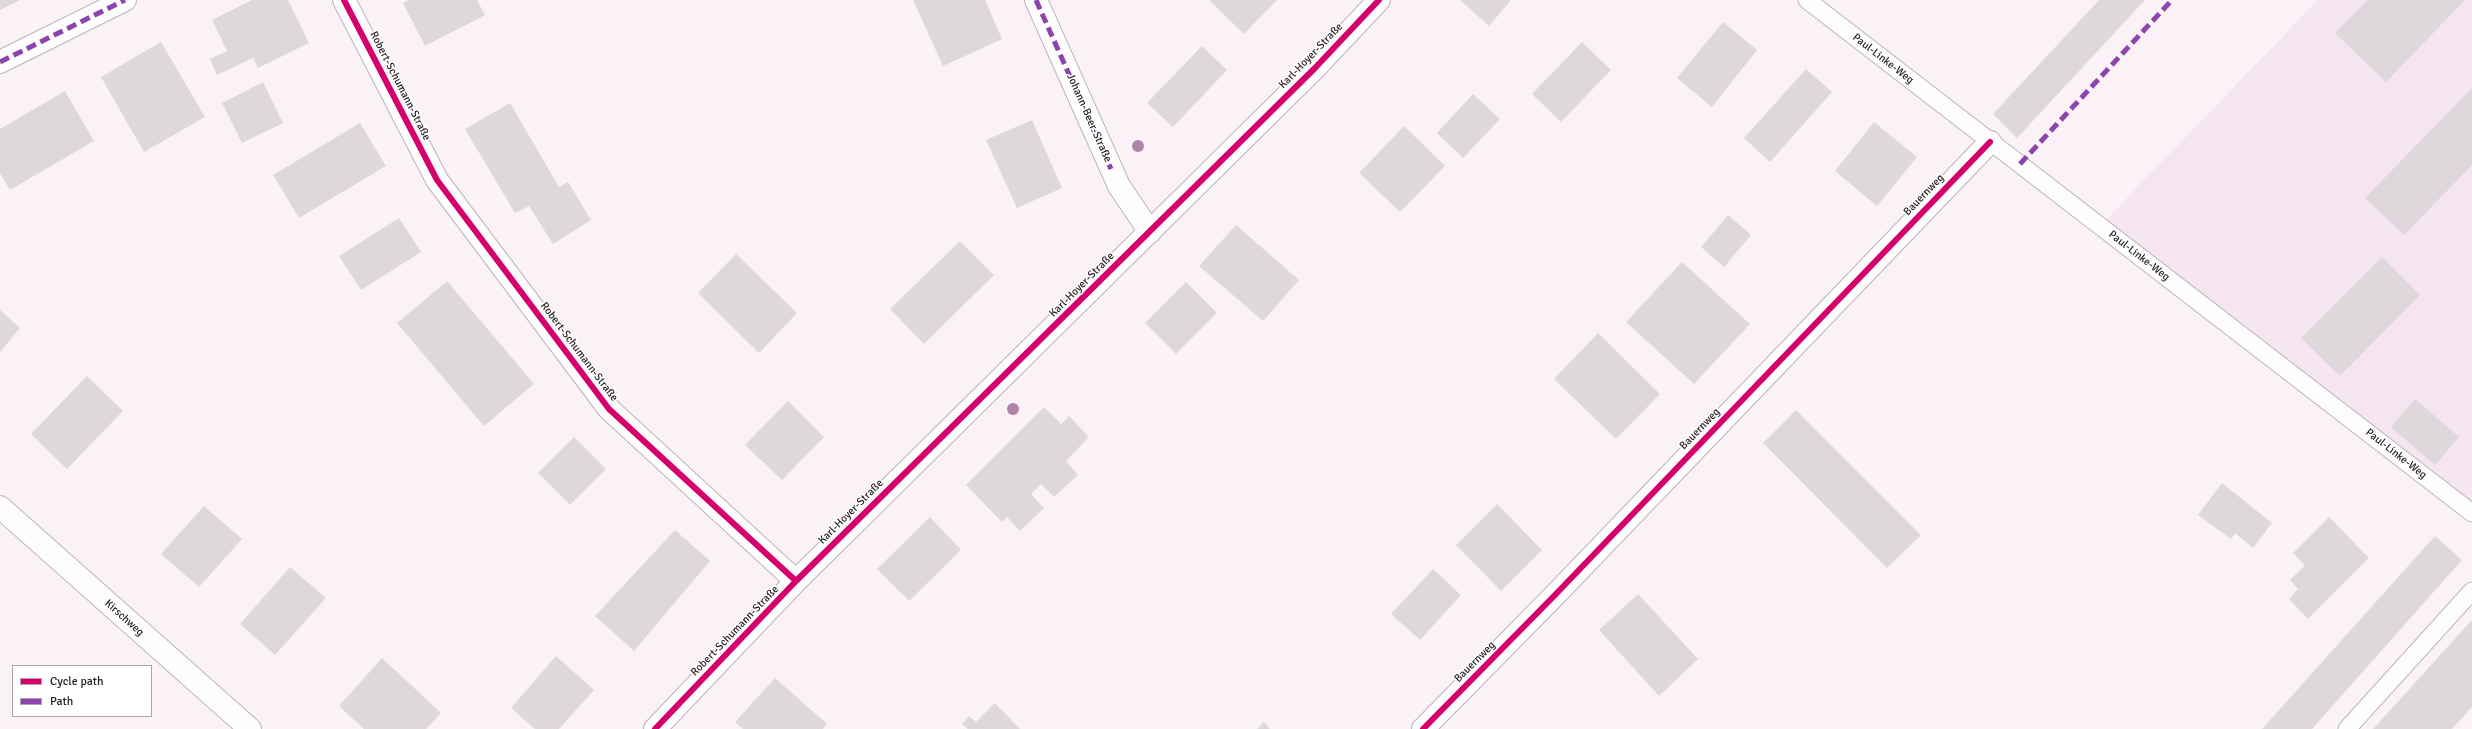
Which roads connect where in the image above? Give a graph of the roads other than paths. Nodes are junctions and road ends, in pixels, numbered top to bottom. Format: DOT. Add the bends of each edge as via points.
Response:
graph roads {
  1 [pos="125,0"];
  2 [pos="344,0"];
  3 [pos="1036,0"];
  4 [pos="1379,0"];
  5 [pos="1807,0"];
  6 [pos="0,62"];
  7 [pos="1990,142"];
  8 [pos="1150,232"];
  9 [pos="0,507"];
  10 [pos="2472,513"];
  11 [pos="796,581"];
  12 [pos="2472,591"];
  13 [pos="250,729"];
  14 [pos="655,729"];
  15 [pos="1423,729"];
  16 [pos="2347,729"];
  1 -- 6 [label="street"];
  2 -- 11 [label="street, Robert-Schumann-Straße" via="437,180 609,409"];
  3 -- 8 [label="street, Johann-Beer-Straße" via="1119,186"];
  4 -- 8 [label="street, Karl-Hoyer-Straße" via="1315,68"];
  5 -- 7 [label="lane, Paul-Linke-Weg"];
  7 -- 10 [label="lane, Paul-Linke-Weg"];
  7 -- 15 [label="street, Bauernweg"];
  8 -- 11 [label="street, Karl-Hoyer-Straße"];
  9 -- 13 [label="street, Kirschweg"];
  11 -- 14 [label="street, Robert-Schumann-Straße"];
  12 -- 16 [label="lane"];
}
